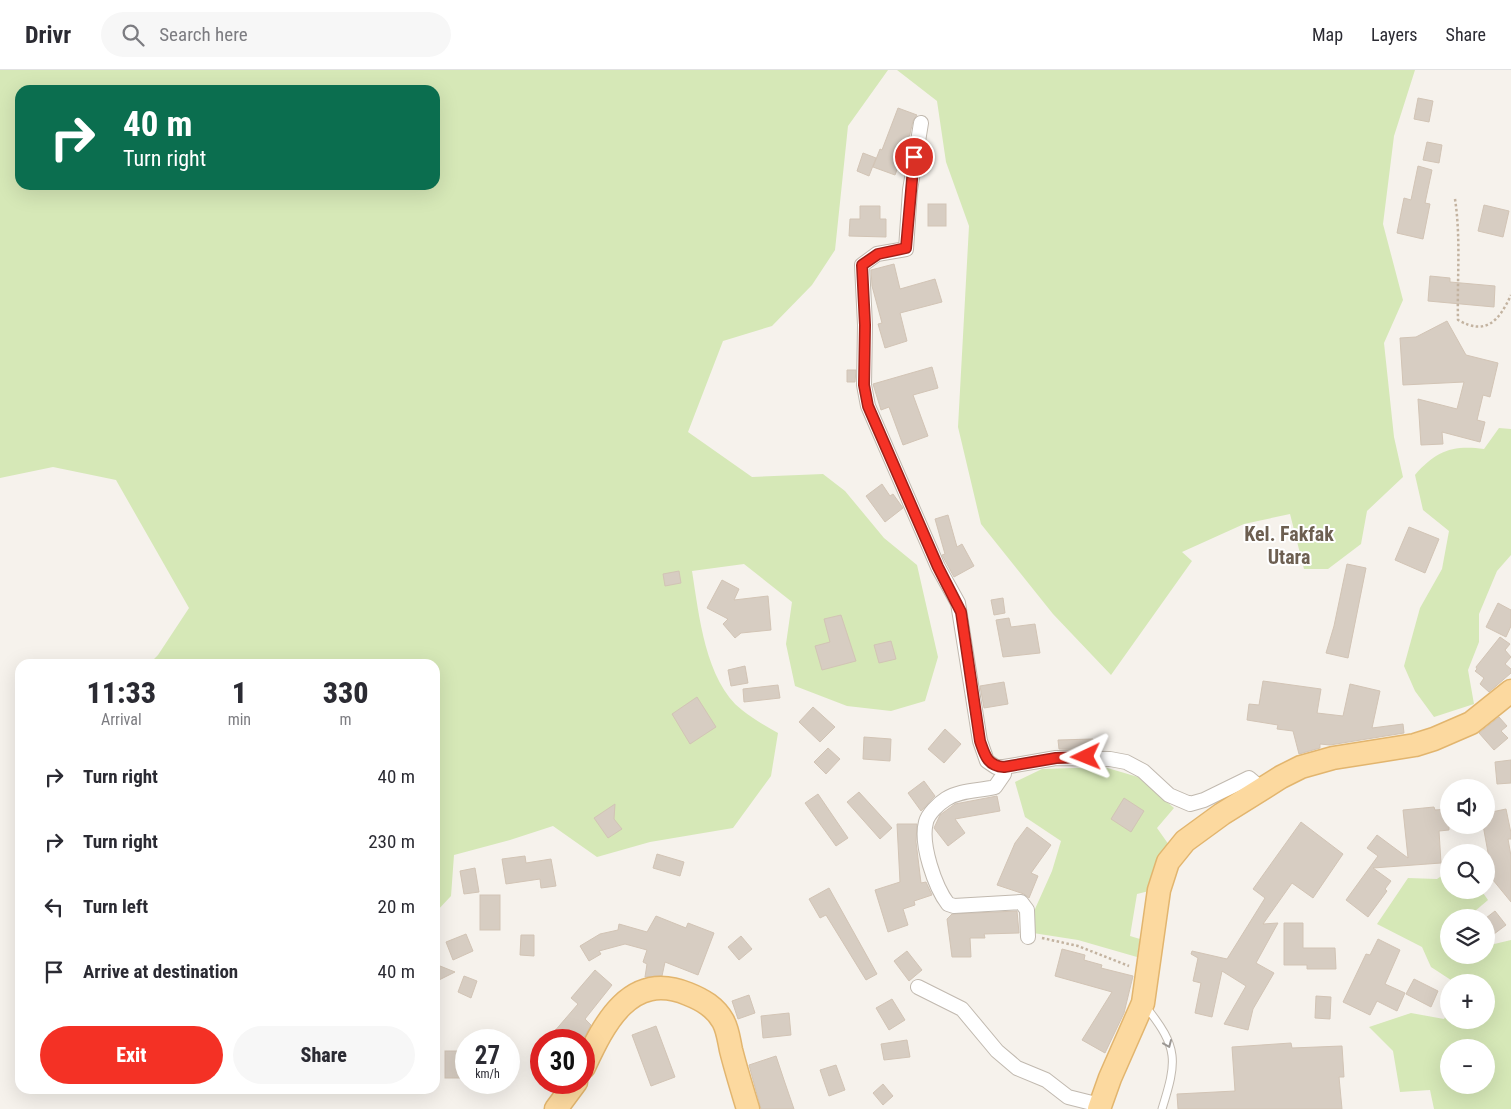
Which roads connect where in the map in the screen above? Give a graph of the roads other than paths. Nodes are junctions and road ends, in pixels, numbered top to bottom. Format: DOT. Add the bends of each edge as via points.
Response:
graph roads {
  1 [pos="921,123"];
  2 [pos="1511,691"];
  3 [pos="1004,767"];
  4 [pos="1262,789"];
  5 [pos="1028,937"];
  6 [pos="918,987"];
  7 [pos="1143,1002"];
  8 [pos="595,1045"];
  9 [pos="569,1094"];
  10 [pos="561,1107"];
  11 [pos="1099,1107"];
  12 [pos="748,1109"];
  13 [pos="1162,1109"];
  1 -- 3 [label="street" via="910,190 906,248 878,254 862,265 866,394 868,406 938,567 961,612 973,702 986,759 992,765"];
  2 -- 4 [label="main road" via="1471,723 1434,739 1301,767"];
  3 -- 4 [label="street" via="1056,758 1126,762 1138,768 1169,795 1190,804 1249,778"];
  3 -- 5 [label="street" via="1004,774 995,787 953,795 933,810 926,823 927,854 948,904 1021,902 1027,910"];
  4 -- 7 [label="main road" via="1186,841 1168,862 1159,890"];
  6 -- 11 [label="street" via="962,1009 996,1051 1017,1068 1043,1078 1070,1098"];
  7 -- 11 [label="main road"];
  7 -- 13 [label="lane, one-way" via="1173,1056 1173,1075"];
  8 -- 12 [label="main road" via="607,1022 633,996 647,990 680,991 709,1004 724,1023"];
  9 -- 10 [label="main road"];
}
